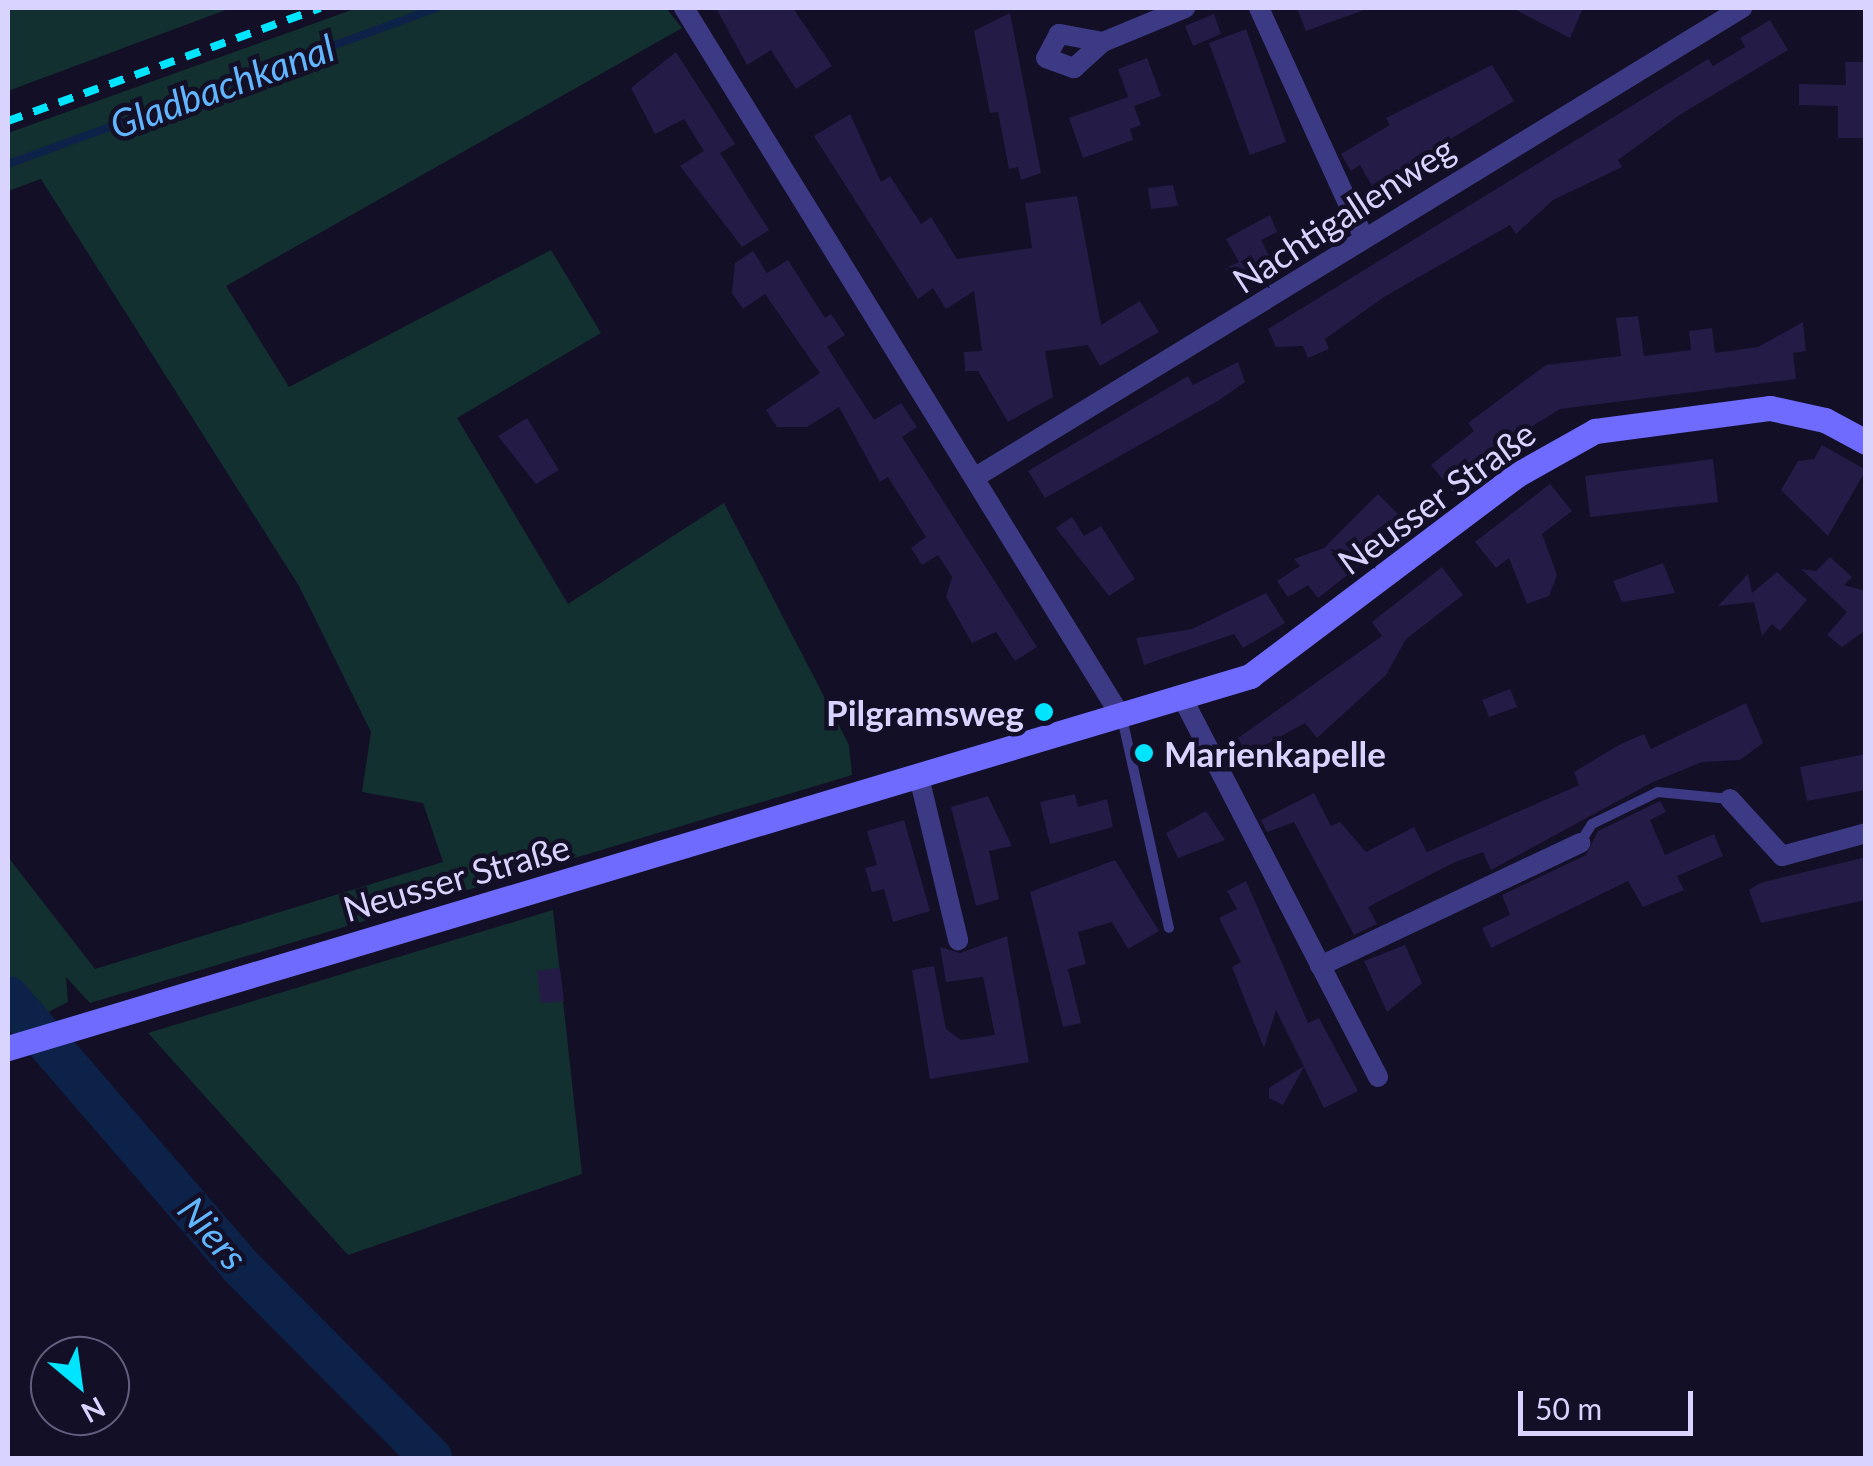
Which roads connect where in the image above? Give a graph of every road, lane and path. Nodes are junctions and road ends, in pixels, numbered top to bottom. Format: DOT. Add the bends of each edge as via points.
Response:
graph roads {
  1 [pos="684,8"];
  2 [pos="1186,8"];
  3 [pos="1259,8"];
  4 [pos="1742,8"];
  5 [pos="1103,42"];
  6 [pos="1364,238"];
  7 [pos="1866,442"];
  8 [pos="979,475"];
  9 [pos="1184,701"];
  10 [pos="1122,718"];
  11 [pos="919,777"];
  12 [pos="1730,800"];
  13 [pos="1866,833"];
  14 [pos="1580,843"];
  15 [pos="1169,928"];
  16 [pos="958,940"];
  17 [pos="1320,966"];
  18 [pos="10,1047"];
  19 [pos="1378,1077"];
  1 -- 8 [label="street"];
  2 -- 5 [label="street"];
  3 -- 6 [label="street"];
  4 -- 6 [label="street, Nachtigallenweg"];
  6 -- 8 [label="street, Nachtigallenweg"];
  7 -- 9 [label="street, Neusser Straße" via="1824,420 1770,408 1595,432 1515,476 1250,676"];
  8 -- 10 [label="street"];
  9 -- 10 [label="street, Neusser Straße"];
  9 -- 17 [label="street"];
  10 -- 11 [label="street, Neusser Straße"];
  10 -- 15 [label="lane"];
  11 -- 16 [label="street"];
  11 -- 18 [label="street, Neusser Straße"];
  12 -- 13 [label="street" via="1782,856"];
  12 -- 14 [label="lane" via="1658,792 1592,824"];
  14 -- 17 [label="street"];
  17 -- 19 [label="street"];
}
